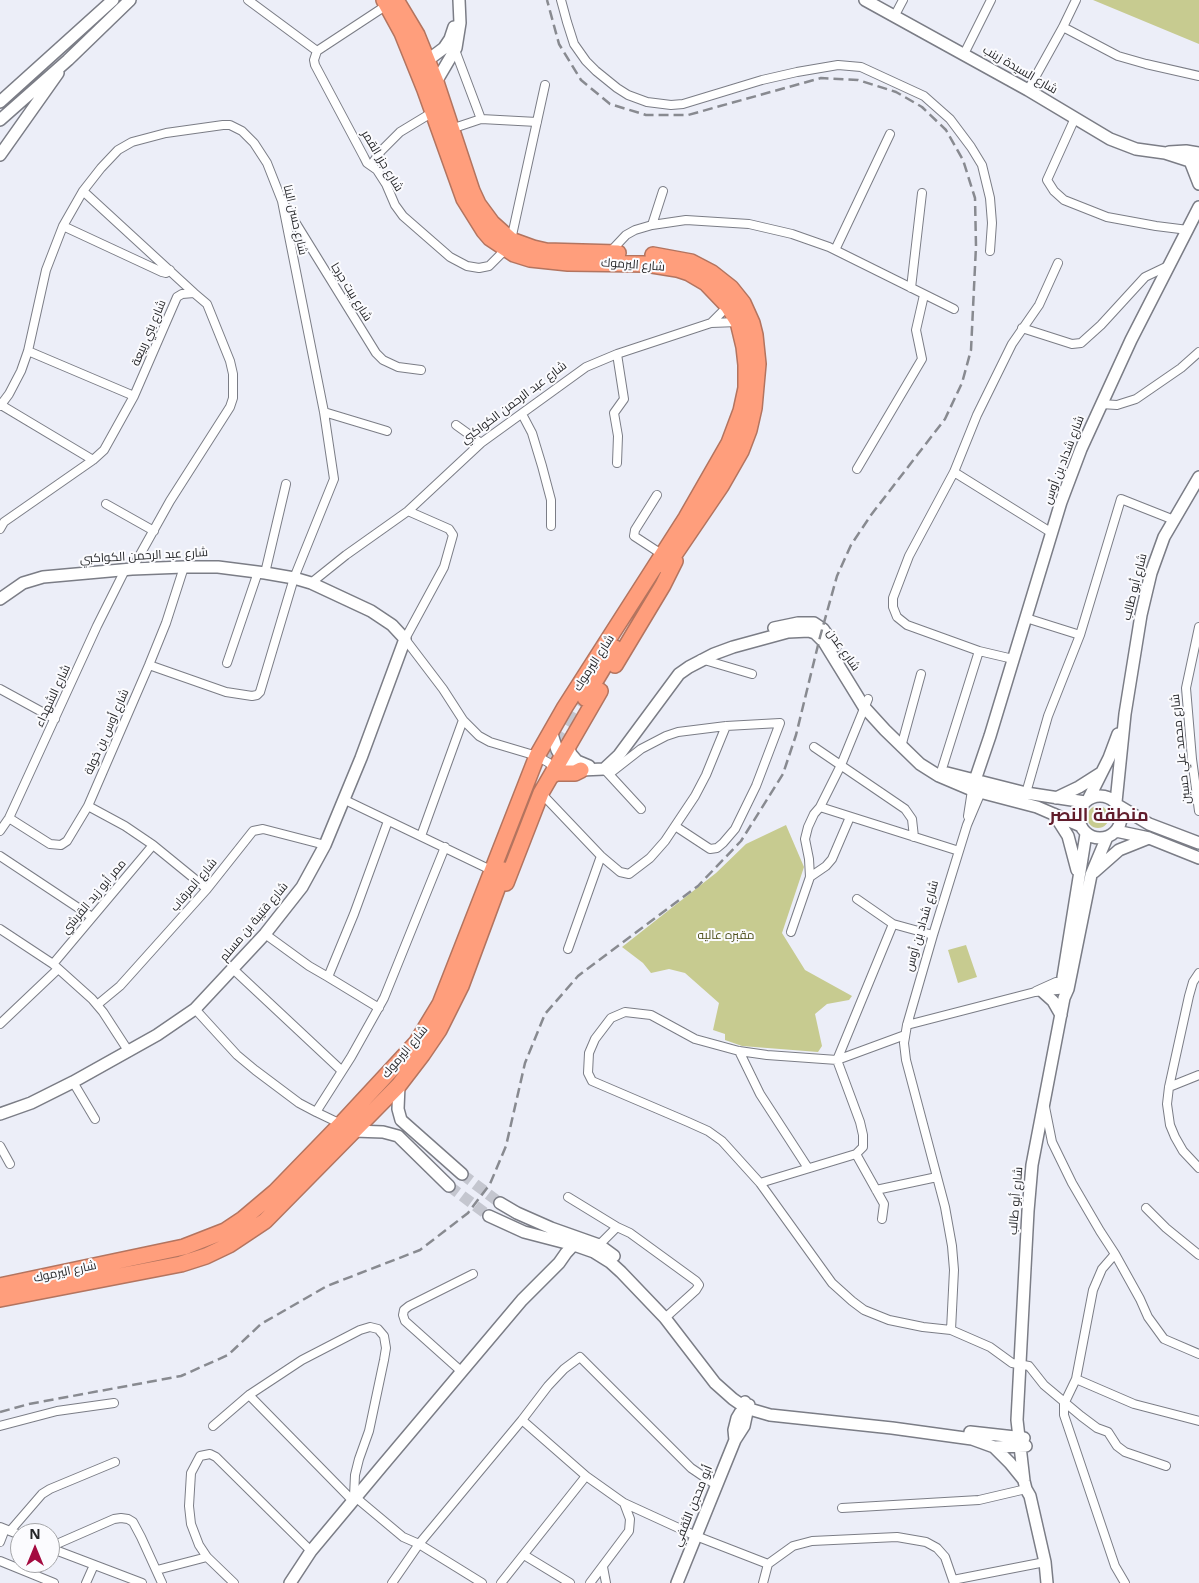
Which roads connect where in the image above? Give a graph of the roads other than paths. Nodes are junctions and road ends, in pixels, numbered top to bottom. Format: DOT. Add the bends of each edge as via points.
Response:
graph roads {
  1 [pos="113,0"];
  2 [pos="130,0"];
  3 [pos="248,0"];
  4 [pos="454,0"];
  5 [pos="459,0"];
  6 [pos="561,0"];
  7 [pos="865,0"];
  8 [pos="903,0"];
  9 [pos="992,0"];
  10 [pos="1076,0"];
  11 [pos="389,2"];
  12 [pos="894,17"];
  13 [pos="1063,27"];
  14 [pos="455,50"];
  15 [pos="317,51"];
  16 [pos="964,54"];
  17 [pos="68,60"];
  18 [pos="428,60"];
  19 [pos="1199,76"];
  20 [pos="436,82"];
  21 [pos="545,86"];
  22 [pos="12,90"];
  23 [pos="1028,90"];
  24 [pos="0,102"];
  25 [pos="20,102"];
  26 [pos="433,112"];
  27 [pos="28,116"];
  28 [pos="1075,118"];
  29 [pos="481,119"];
  30 [pos="0,120"];
  31 [pos="537,122"];
  32 [pos="451,129"];
  33 [pos="890,134"];
  34 [pos="1199,146"];
  35 [pos="1199,153"];
  36 [pos="0,154"];
  37 [pos="1192,159"];
  38 [pos="371,166"];
  39 [pos="1199,184"];
  40 [pos="83,191"];
  41 [pos="663,191"];
  42 [pos="922,193"];
  43 [pos="282,201"];
  44 [pos="1199,207"];
  45 [pos="652,225"];
  46 [pos="63,226"];
  47 [pos="1188,230"];
  48 [pos="508,244"];
  49 [pos="835,250"];
  50 [pos="610,252"];
  51 [pos="990,252"];
  52 [pos="1058,263"];
  53 [pos="1170,265"];
  54 [pos="170,270"];
  55 [pos="911,288"];
  56 [pos="194,293"];
  57 [pos="924,295"];
  58 [pos="728,306"];
  59 [pos="954,309"];
  60 [pos="738,322"];
  61 [pos="711,323"];
  62 [pos="1022,328"];
  63 [pos="28,351"];
  64 [pos="1199,352"];
  65 [pos="616,354"];
  66 [pos="421,370"];
  67 [pos="134,396"];
  68 [pos="1101,404"];
  69 [pos="0,406"];
  70 [pos="324,412"];
  71 [pos="522,414"];
  72 [pos="456,425"];
  73 [pos="387,431"];
  74 [pos="481,443"];
  75 [pos="93,460"];
  76 [pos="617,462"];
  77 [pos="857,469"];
  78 [pos="954,472"];
  79 [pos="1199,477"];
  80 [pos="286,484"];
  81 [pos="658,495"];
  82 [pos="106,504"];
  83 [pos="408,511"];
  84 [pos="1174,520"];
  85 [pos="551,526"];
  86 [pos="0,529"];
  87 [pos="154,531"];
  88 [pos="1052,533"];
  89 [pos="685,541"];
  90 [pos="663,555"];
  91 [pos="184,566"];
  92 [pos="128,569"];
  93 [pos="262,572"];
  94 [pos="294,578"];
  95 [pos="311,583"];
  96 [pos="0,599"];
  97 [pos="1026,618"];
  98 [pos="1199,627"];
  99 [pos="1080,635"];
  100 [pos="405,639"];
  101 [pos="979,651"];
  102 [pos="702,659"];
  103 [pos="1013,659"];
  104 [pos="227,663"];
  105 [pos="150,665"];
  106 [pos="752,674"];
  107 [pos="922,674"];
  108 [pos="0,689"];
  109 [pos="585,698"];
  110 [pos="866,703"];
  111 [pos="565,707"];
  112 [pos="1125,714"];
  113 [pos="55,719"];
  114 [pos="582,719"];
  115 [pos="463,720"];
  116 [pos="726,726"];
  117 [pos="551,731"];
  118 [pos="902,744"];
  119 [pos="814,747"];
  120 [pos="552,762"];
  121 [pos="841,765"];
  122 [pos="605,769"];
  123 [pos="582,770"];
  124 [pos="941,772"];
  125 [pos="1102,772"];
  126 [pos="1118,780"];
  127 [pos="978,787"];
  128 [pos="540,793"];
  129 [pos="1026,793"];
  130 [pos="1055,798"];
  131 [pos="345,800"];
  132 [pos="1087,800"];
  133 [pos="1118,804"];
  134 [pos="88,806"];
  135 [pos="820,807"];
  136 [pos="641,809"];
  137 [pos="1199,811"];
  138 [pos="1053,813"];
  139 [pos="850,817"];
  140 [pos="9,818"];
  141 [pos="388,821"];
  142 [pos="1149,824"];
  143 [pos="675,826"];
  144 [pos="1084,830"];
  145 [pos="0,831"];
  146 [pos="1112,834"];
  147 [pos="421,836"];
  148 [pos="914,837"];
  149 [pos="1149,838"];
  150 [pos="1199,843"];
  151 [pos="153,845"];
  152 [pos="325,845"];
  153 [pos="445,847"];
  154 [pos="959,851"];
  155 [pos="0,856"];
  156 [pos="601,856"];
  157 [pos="1199,858"];
  158 [pos="493,871"];
  159 [pos="1078,873"];
  160 [pos="1091,875"];
  161 [pos="810,877"];
  162 [pos="207,889"];
  163 [pos="857,899"];
  164 [pos="92,917"];
  165 [pos="893,924"];
  166 [pos="0,929"];
  167 [pos="791,932"];
  168 [pos="265,934"];
  169 [pos="933,935"];
  170 [pos="568,949"];
  171 [pos="56,966"];
  172 [pos="233,969"];
  173 [pos="1199,973"];
  174 [pos="466,975"];
  175 [pos="328,977"];
  176 [pos="1065,988"];
  177 [pos="1039,992"];
  178 [pos="97,1005"];
  179 [pos="379,1008"];
  180 [pos="195,1009"];
  181 [pos="1061,1015"];
  182 [pos="0,1024"];
  183 [pos="907,1026"];
  184 [pos="905,1035"];
  185 [pos="739,1051"];
  186 [pos="129,1052"];
  187 [pos="837,1060"];
  188 [pos="342,1071"];
  189 [pos="1199,1075"];
  190 [pos="73,1082"];
  191 [pos="400,1085"];
  192 [pos="1169,1087"];
  193 [pos="1044,1102"];
  194 [pos="316,1112"];
  195 [pos="0,1114"];
  196 [pos="94,1119"];
  197 [pos="348,1127"];
  198 [pos="0,1146"];
  199 [pos="856,1154"];
  200 [pos="10,1164"];
  201 [pos="808,1168"];
  202 [pos="1199,1168"];
  203 [pos="462,1174"];
  204 [pos="937,1177"];
  205 [pos="760,1183"];
  206 [pos="449,1186"];
  207 [pos="876,1190"];
  208 [pos="568,1197"];
  209 [pos="500,1203"];
  210 [pos="1146,1208"];
  211 [pos="489,1216"];
  212 [pos="882,1219"];
  213 [pos="617,1226"];
  214 [pos="580,1243"];
  215 [pos="599,1245"];
  216 [pos="1115,1254"];
  217 [pos="1199,1255"];
  218 [pos="473,1274"];
  219 [pos="0,1286"];
  220 [pos="0,1299"];
  221 [pos="666,1317"];
  222 [pos="951,1330"];
  223 [pos="1199,1354"];
  224 [pos="1019,1365"];
  225 [pos="462,1372"];
  226 [pos="1076,1378"];
  227 [pos="249,1395"];
  228 [pos="1065,1401"];
  229 [pos="114,1403"];
  230 [pos="748,1404"];
  231 [pos="522,1420"];
  232 [pos="1199,1420"];
  233 [pos="0,1426"];
  234 [pos="213,1426"];
  235 [pos="1022,1442"];
  236 [pos="994,1447"];
  237 [pos="115,1462"];
  238 [pos="1166,1466"];
  239 [pos="586,1476"];
  240 [pos="716,1485"];
  241 [pos="1027,1489"];
  242 [pos="354,1500"];
  243 [pos="624,1503"];
  244 [pos="842,1508"];
  245 [pos="5,1529"];
  246 [pos="696,1536"];
  247 [pos="0,1542"];
  248 [pos="60,1543"];
  249 [pos="419,1544"];
  250 [pos="60,1551"];
  251 [pos="311,1551"];
  252 [pos="524,1555"];
  253 [pos="207,1557"];
  254 [pos="0,1561"];
  255 [pos="1045,1562"];
  256 [pos="94,1564"];
  257 [pos="768,1564"];
  258 [pos="603,1567"];
  259 [pos="157,1570"];
  260 [pos="954,1582"];
  261 [pos="54,1583"];
  262 [pos="86,1583"];
  263 [pos="142,1583"];
  264 [pos="162,1583"];
  265 [pos="234,1583"];
  266 [pos="290,1583"];
  267 [pos="392,1583"];
  268 [pos="482,1583"];
  269 [pos="501,1583"];
  270 [pos="570,1583"];
  271 [pos="590,1583"];
  272 [pos="606,1583"];
  273 [pos="677,1583"];
  274 [pos="763,1583"];
  275 [pos="1048,1583"];
  276 [pos="1125,1583"];
  1 -- 22 [label="street"];
  2 -- 17 [label="street"];
  3 -- 15 [label="street"];
  4 -- 18 [label="street" via="450,39 442,51"];
  5 -- 14 [label="street" via="460,31"];
  6 -- 51 [label="street" via="574,44 586,61 623,92 647,102 683,104 779,76 838,65 861,67 924,96 950,119 982,165 991,204"];
  7 -- 12 [label="street, شارع السيدة زينب"];
  8 -- 12 [label="street"];
  9 -- 16 [label="street"];
  10 -- 13 [label="street"];
  11 -- 15 [label="street"];
  11 -- 18 [label="highway, شارع اليرموك" via="417,35"];
  11 -- 26 [label="highway, شارع اليرموك"];
  12 -- 16 [label="street, شارع السيدة زينب"];
  13 -- 19 [label="street" via="1118,56"];
  13 -- 23 [label="street"];
  14 -- 20 [label="street"];
  14 -- 29 [label="street"];
  15 -- 38 [label="street, شارع جزر القمر" via="315,65"];
  16 -- 23 [label="street, شارع السيدة زينب"];
  17 -- 25 [label="street"];
  17 -- 27 [label="street"];
  18 -- 20 [label="highway, شارع اليرموك"];
  20 -- 32 [label="highway, شارع اليرموك"];
  21 -- 31 [label="street"];
  22 -- 24 [label="street"];
  22 -- 25 [label="street"];
  23 -- 28 [label="street, شارع السيدة زينب"];
  25 -- 27 [label="street"];
  25 -- 30 [label="street"];
  26 -- 38 [label="street" via="395,136"];
  26 -- 48 [label="highway, شارع اليرموك" via="464,200 490,238"];
  27 -- 36 [label="street"];
  28 -- 37 [label="street, شارع السيدة زينب" via="1128,147"];
  28 -- 47 [label="street" via="1047,180 1054,191 1064,200 1107,217"];
  29 -- 31 [label="street"];
  29 -- 32 [label="street"];
  31 -- 48 [label="street"];
  32 -- 48 [label="highway, شارع اليرموك" via="478,204"];
  33 -- 49 [label="street"];
  34 -- 37 [label="street"];
  35 -- 37 [label="street, شارع السيدة زينب"];
  37 -- 39 [label="street"];
  38 -- 48 [label="street, شارع جزر القمر" via="381,176 403,216 450,257 479,268 491,265"];
  40 -- 43 [label="street, شارع حسن البنا" via="100,168 118,150 132,142 166,133 230,125 254,143 267,162"];
  40 -- 46 [label="street, شارع حسن البنا"];
  40 -- 54 [label="street"];
  41 -- 45 [label="street"];
  42 -- 55 [label="street"];
  43 -- 66 [label="street, شارع بيت جرجا" via="376,352 383,360 398,367"];
  43 -- 70 [label="street, شارع حسن البنا"];
  44 -- 47 [label="street, شارع شداد بن أوس"];
  45 -- 49 [label="street" via="686,220 749,224 792,234"];
  45 -- 50 [label="street" via="626,235"];
  46 -- 54 [label="street" via="162,272"];
  46 -- 63 [label="street, شارع حسن البنا" via="46,270"];
  47 -- 53 [label="street, شارع شداد بن أوس"];
  48 -- 50 [label="highway, شارع اليرموك" via="522,244 546,251"];
  48 -- 58 [label="highway, شارع اليرموك" via="521,257 544,262 633,263 672,268 706,283"];
  49 -- 55 [label="street"];
  50 -- 89 [label="highway, شارع اليرموك" via="679,258 712,272 731,288 743,304 755,335 758,378 749,430 721,486"];
  52 -- 62 [label="street" via="1042,298"];
  53 -- 62 [label="street" via="1145,277 1081,343 1072,344"];
  53 -- 68 [label="street, شارع شداد بن أوس"];
  54 -- 56 [label="street"];
  55 -- 57 [label="street"];
  56 -- 67 [label="street, شارع بني ربيعة" via="177,297"];
  56 -- 87 [label="street" via="207,304 230,362 233,398"];
  57 -- 59 [label="street"];
  57 -- 77 [label="street" via="916,330 922,361"];
  58 -- 60 [label="highway, شارع اليرموك"];
  58 -- 61 [label="street, شارع عبد الرحمن الكواكبي"];
  60 -- 61 [label="street, شارع عبد الرحمن الكواكبي"];
  60 -- 90 [label="highway, شارع اليرموك" via="746,379 741,411 723,455"];
  61 -- 65 [label="street, شارع عبد الرحمن الكواكبي"];
  62 -- 78 [label="street" via="977,415"];
  63 -- 67 [label="street"];
  63 -- 69 [label="street, شارع حسن البنا" via="21,371"];
  64 -- 68 [label="street" via="1136,399 1118,405"];
  65 -- 71 [label="street, شارع عبد الرحمن الكواكبي" via="586,367"];
  65 -- 76 [label="street" via="624,399 614,413 618,436"];
  67 -- 75 [label="street, شارع بني ربيعة" via="104,450"];
  68 -- 88 [label="street, شارع شداد بن أوس" via="1070,478"];
  69 -- 75 [label="street"];
  70 -- 73 [label="street"];
  70 -- 94 [label="street, شارع حسن البنا" via="334,479"];
  71 -- 74 [label="street, شارع عبد الرحمن الكواكبي"];
  71 -- 85 [label="street" via="532,433 542,466 550,500"];
  72 -- 74 [label="street"];
  74 -- 83 [label="street, شارع عبد الرحمن الكواكبي"];
  75 -- 86 [label="street, شارع بني ربيعة" via="4,522"];
  78 -- 88 [label="street"];
  78 -- 101 [label="street" via="909,556 893,598 893,608 897,617 907,625"];
  79 -- 84 [label="street, شارع أبو طالب"];
  80 -- 93 [label="street"];
  81 -- 90 [label="street" via="634,536"];
  82 -- 87 [label="street"];
  83 -- 95 [label="street, شارع عبد الرحمن الكواكبي"];
  83 -- 100 [label="street" via="450,529 453,535 444,567"];
  84 -- 99 [label="street" via="1120,499"];
  84 -- 112 [label="street, شارع أبو طالب" via="1151,572"];
  87 -- 92 [label="street"];
  88 -- 97 [label="street, شارع شداد بن أوس"];
  89 -- 109 [label="highway, شارع اليرموك"];
  89 -- 114 [label="highway" via="658,593"];
  90 -- 111 [label="highway, شارع اليرموك"];
  91 -- 92 [label="street, شارع عبد الرحمن الكواكبي"];
  91 -- 93 [label="street, شارع عبد الرحمن الكواكبي"];
  91 -- 105 [label="street, شارع أوس بن خولة"];
  92 -- 96 [label="street, شارع عبد الرحمن الكواكبي" via="43,577 23,583"];
  92 -- 113 [label="street, شارع الشهداء"];
  93 -- 94 [label="street, شارع عبد الرحمن الكواكبي"];
  93 -- 104 [label="street"];
  94 -- 95 [label="street, شارع عبد الرحمن الكواكبي"];
  94 -- 105 [label="street" via="262,688 257,695 226,692"];
  95 -- 100 [label="street, شارع عبد الرحمن الكواكبي" via="372,611"];
  97 -- 99 [label="street"];
  97 -- 103 [label="street, شارع شداد بن أوس"];
  98 -- 137 [label="street, شارع محمد علي حسين" via="1186,688"];
  99 -- 129 [label="street" via="1048,716"];
  100 -- 115 [label="street"];
  100 -- 131 [label="street, شارع قتيبة بن مسلم"];
  101 -- 103 [label="street"];
  101 -- 124 [label="street"];
  102 -- 106 [label="street"];
  102 -- 110 [label="street, شارع عدن" via="755,640 809,631 824,642"];
  102 -- 122 [label="street, شارع عدن" via="679,674 627,745"];
  103 -- 127 [label="street, شارع شداد بن أوس"];
  105 -- 134 [label="street, شارع أوس بن خولة"];
  107 -- 118 [label="street"];
  108 -- 113 [label="street"];
  110 -- 118 [label="street, شارع عدن"];
  110 -- 121 [label="street"];
  110 -- 122 [label="street, شارع عدن" via="819,626 798,623 762,630 710,647 681,665"];
  111 -- 114 [label="highway" via="573,716"];
  111 -- 117 [label="highway, شارع اليرموك"];
  112 -- 125 [label="street, شارع أبو طالب"];
  112 -- 126 [label="street, شارع أبو طالب"];
  113 -- 140 [label="street, شارع الشهداء"];
  114 -- 120 [label="highway"];
  115 -- 120 [label="street" via="485,740"];
  115 -- 147 [label="street"];
  116 -- 122 [label="street" via="666,736"];
  116 -- 143 [label="street" via="701,788"];
  116 -- 143 [label="street" via="780,723 756,786 735,829 717,848 710,849"];
  117 -- 120 [label="highway, شارع اليرموك"];
  117 -- 120 [label="street"];
  118 -- 124 [label="street, شارع عدن"];
  118 -- 127 [label="street, شارع عدن" via="920,764 939,776"];
  119 -- 121 [label="street"];
  120 -- 122 [label="street" via="573,757 581,763"];
  120 -- 123 [label="highway" via="562,772"];
  120 -- 128 [label="highway"];
  120 -- 158 [label="highway, شارع اليرموك"];
  120 -- 174 [label="highway, شارع اليرموك" via="533,789"];
  121 -- 135 [label="street"];
  121 -- 148 [label="street" via="905,809 912,819"];
  122 -- 123 [label="street"];
  122 -- 136 [label="street"];
  124 -- 127 [label="street, شارع عدن"];
  125 -- 130 [label="street"];
  125 -- 132 [label="street, شارع أبو طالب"];
  126 -- 133 [label="street, شارع أبو طالب"];
  126 -- 142 [label="street" via="1124,798"];
  127 -- 129 [label="street, شارع عدن"];
  127 -- 138 [label="street, شارع عدن"];
  127 -- 154 [label="street, شارع شداد بن أوس"];
  128 -- 156 [label="street"];
  128 -- 174 [label="highway" via="476,963"];
  129 -- 130 [label="street, شارع عدن"];
  130 -- 132 [label="street, شارع عدن"];
  131 -- 141 [label="street"];
  131 -- 152 [label="street, شارع قتيبة بن مسلم"];
  132 -- 133 [label="street" via="1098,795"];
  132 -- 144 [label="street" via="1080,810 1079,819"];
  133 -- 142 [label="street"];
  133 -- 146 [label="street" via="1121,823"];
  134 -- 140 [label="street, شارع أوس بن خولة" via="67,841 61,845 50,844"];
  134 -- 151 [label="street"];
  135 -- 139 [label="street"];
  135 -- 161 [label="street" via="810,820 806,834"];
  138 -- 144 [label="street, شارع عدن"];
  138 -- 159 [label="street" via="1068,836"];
  139 -- 148 [label="street"];
  139 -- 161 [label="street" via="832,859"];
  140 -- 145 [label="street, شارع الشهداء"];
  141 -- 147 [label="street"];
  141 -- 175 [label="street"];
  142 -- 150 [label="street"];
  143 -- 156 [label="street" via="650,858 629,874 620,872"];
  144 -- 146 [label="street" via="1097,838"];
  144 -- 159 [label="street, شارع أبو طالب"];
  146 -- 149 [label="street"];
  146 -- 160 [label="street, شارع أبو طالب"];
  147 -- 153 [label="street"];
  148 -- 154 [label="street"];
  149 -- 157 [label="street"];
  149 -- 160 [label="street" via="1119,850"];
  151 -- 162 [label="street"];
  151 -- 164 [label="street, ممر أبو زيد القرشي"];
  152 -- 162 [label="street, شارع المرقاب" via="263,829 254,831"];
  152 -- 168 [label="street, شارع قتيبة بن مسلم" via="302,886"];
  153 -- 158 [label="street"];
  153 -- 179 [label="street"];
  154 -- 169 [label="street, شارع شداد بن أوس"];
  155 -- 164 [label="street"];
  156 -- 170 [label="street"];
  158 -- 197 [label="highway, شارع اليرموك" via="440,1004 412,1047"];
  159 -- 176 [label="street, شارع أبو طالب"];
  160 -- 176 [label="street, شارع أبو طالب"];
  161 -- 167 [label="street"];
  162 -- 178 [label="street, شارع المرقاب" via="120,986"];
  163 -- 165 [label="street"];
  164 -- 171 [label="street, ممر أبو زيد القرشي"];
  165 -- 169 [label="street"];
  165 -- 187 [label="street"];
  166 -- 171 [label="street"];
  168 -- 172 [label="street, شارع قتيبة بن مسلم"];
  168 -- 175 [label="street"];
  169 -- 183 [label="street, شارع شداد بن أوس"];
  171 -- 178 [label="street"];
  171 -- 182 [label="street, ممر أبو زيد القرشي"];
  172 -- 180 [label="street, شارع قتيبة بن مسلم"];
  172 -- 188 [label="street"];
  173 -- 192 [label="street" via="1189,996"];
  174 -- 191 [label="highway, شارع اليرموك" via="439,1030"];
  175 -- 179 [label="street"];
  176 -- 177 [label="street" via="1049,984"];
  176 -- 181 [label="street, شارع أبو طالب"];
  177 -- 181 [label="street" via="1053,1002"];
  177 -- 183 [label="street"];
  178 -- 186 [label="street"];
  179 -- 188 [label="street"];
  180 -- 186 [label="street, شارع قتيبة بن مسلم"];
  180 -- 194 [label="street" via="255,1070 298,1103"];
  181 -- 193 [label="street, شارع أبو طالب"];
  183 -- 184 [label="street, شارع شداد بن أوس"];
  184 -- 187 [label="street"];
  184 -- 204 [label="street, شارع شداد بن أوس" via="906,1060"];
  185 -- 187 [label="street"];
  185 -- 201 [label="street" via="760,1094"];
  185 -- 205 [label="street" via="689,1036 651,1015 624,1012 611,1018 595,1038 589,1053 588,1073 596,1084 644,1102 714,1135"];
  186 -- 190 [label="street, شارع قتيبة بن مسلم"];
  187 -- 199 [label="street" via="863,1135 863,1147"];
  188 -- 194 [label="street"];
  189 -- 192 [label="street"];
  190 -- 195 [label="street, شارع قتيبة بن مسلم"];
  190 -- 196 [label="street"];
  191 -- 197 [label="highway, شارع اليرموك"];
  191 -- 203 [label="street" via="398,1108 401,1120"];
  192 -- 202 [label="street" via="1170,1126 1183,1151"];
  193 -- 216 [label="street" via="1052,1142"];
  193 -- 224 [label="street, شارع أبو طالب" via="1030,1183"];
  194 -- 197 [label="street"];
  197 -- 206 [label="street" via="398,1136"];
  197 -- 219 [label="highway, شارع اليرموك" via="262,1204 225,1231 184,1247"];
  197 -- 220 [label="highway, شارع اليرموك" via="265,1221 229,1245 181,1264"];
  198 -- 200 [label="street"];
  199 -- 201 [label="street"];
  199 -- 207 [label="street"];
  201 -- 205 [label="street"];
  204 -- 207 [label="street"];
  204 -- 222 [label="street, شارع شداد بن أوس" via="954,1259"];
  205 -- 222 [label="street" via="822,1271 852,1301 864,1310 889,1320"];
  207 -- 212 [label="street" via="884,1204"];
  208 -- 213 [label="street"];
  209 -- 214 [label="street"];
  210 -- 217 [label="street"];
  211 -- 214 [label="street" via="524,1232"];
  213 -- 215 [label="street"];
  213 -- 221 [label="street" via="630,1232 698,1284 698,1288"];
  214 -- 215 [label="street"];
  214 -- 221 [label="street" via="610,1262"];
  214 -- 225 [label="street" via="522,1300"];
  215 -- 221 [label="street" via="626,1267"];
  216 -- 223 [label="street" via="1148,1317 1164,1339"];
  216 -- 226 [label="street" via="1102,1269 1093,1290"];
  218 -- 225 [label="street" via="409,1306 403,1315 405,1321"];
  221 -- 230 [label="street" via="720,1380"];
  222 -- 224 [label="street" via="990,1346"];
  224 -- 228 [label="street" via="1029,1366 1044,1385"];
  224 -- 235 [label="street, شارع أبو طالب"];
  225 -- 242 [label="street"];
  226 -- 228 [label="street"];
  226 -- 232 [label="street" via="1134,1404"];
  227 -- 234 [label="street"];
  227 -- 242 [label="street"];
  227 -- 242 [label="street" via="302,1360 360,1330 378,1329 384,1336 386,1348 369,1431 355,1475"];
  228 -- 238 [label="street" via="1097,1428 1108,1432 1126,1452"];
  228 -- 276 [label="street" via="1064,1415 1115,1566"];
  229 -- 233 [label="street" via="57,1411"];
  230 -- 235 [label="street"];
  230 -- 236 [label="street" via="770,1416 972,1439"];
  230 -- 240 [label="street, أبو محجن الثقفي" via="744,1426 734,1440"];
  231 -- 239 [label="street"];
  231 -- 240 [label="street" via="548,1386 580,1358 691,1468"];
  231 -- 249 [label="street"];
  235 -- 236 [label="street"];
  235 -- 241 [label="street, شارع أبو طالب" via="1032,1489"];
  236 -- 241 [label="street" via="1010,1463"];
  237 -- 245 [label="street" via="50,1489"];
  239 -- 243 [label="street"];
  239 -- 252 [label="street"];
  240 -- 246 [label="street, أبو محجن الثقفي"];
  241 -- 244 [label="street" via="979,1500"];
  241 -- 255 [label="street, شارع أبو طالب"];
  242 -- 249 [label="street" via="403,1537"];
  242 -- 251 [label="street"];
  243 -- 246 [label="street"];
  243 -- 258 [label="street" via="630,1519 629,1531"];
  245 -- 247 [label="street"];
  246 -- 257 [label="street"];
  246 -- 273 [label="street, أبو محجن الثقفي"];
  248 -- 259 [label="street" via="114,1519 128,1519 133,1522"];
  249 -- 267 [label="street"];
  249 -- 268 [label="street"];
  250 -- 256 [label="street"];
  251 -- 253 [label="street" via="216,1457 205,1454 196,1461 191,1473 189,1506 190,1524"];
  251 -- 266 [label="street"];
  252 -- 269 [label="street"];
  252 -- 270 [label="street"];
  253 -- 259 [label="street"];
  253 -- 265 [label="street"];
  254 -- 261 [label="street"];
  255 -- 260 [label="street"];
  255 -- 275 [label="street, شارع أبو طالب"];
  256 -- 262 [label="street"];
  256 -- 263 [label="street"];
  257 -- 260 [label="street" via="793,1546 812,1541 906,1538 937,1548 945,1557"];
  257 -- 274 [label="street"];
  258 -- 271 [label="street"];
  258 -- 272 [label="street"];
  259 -- 264 [label="street"];
}
